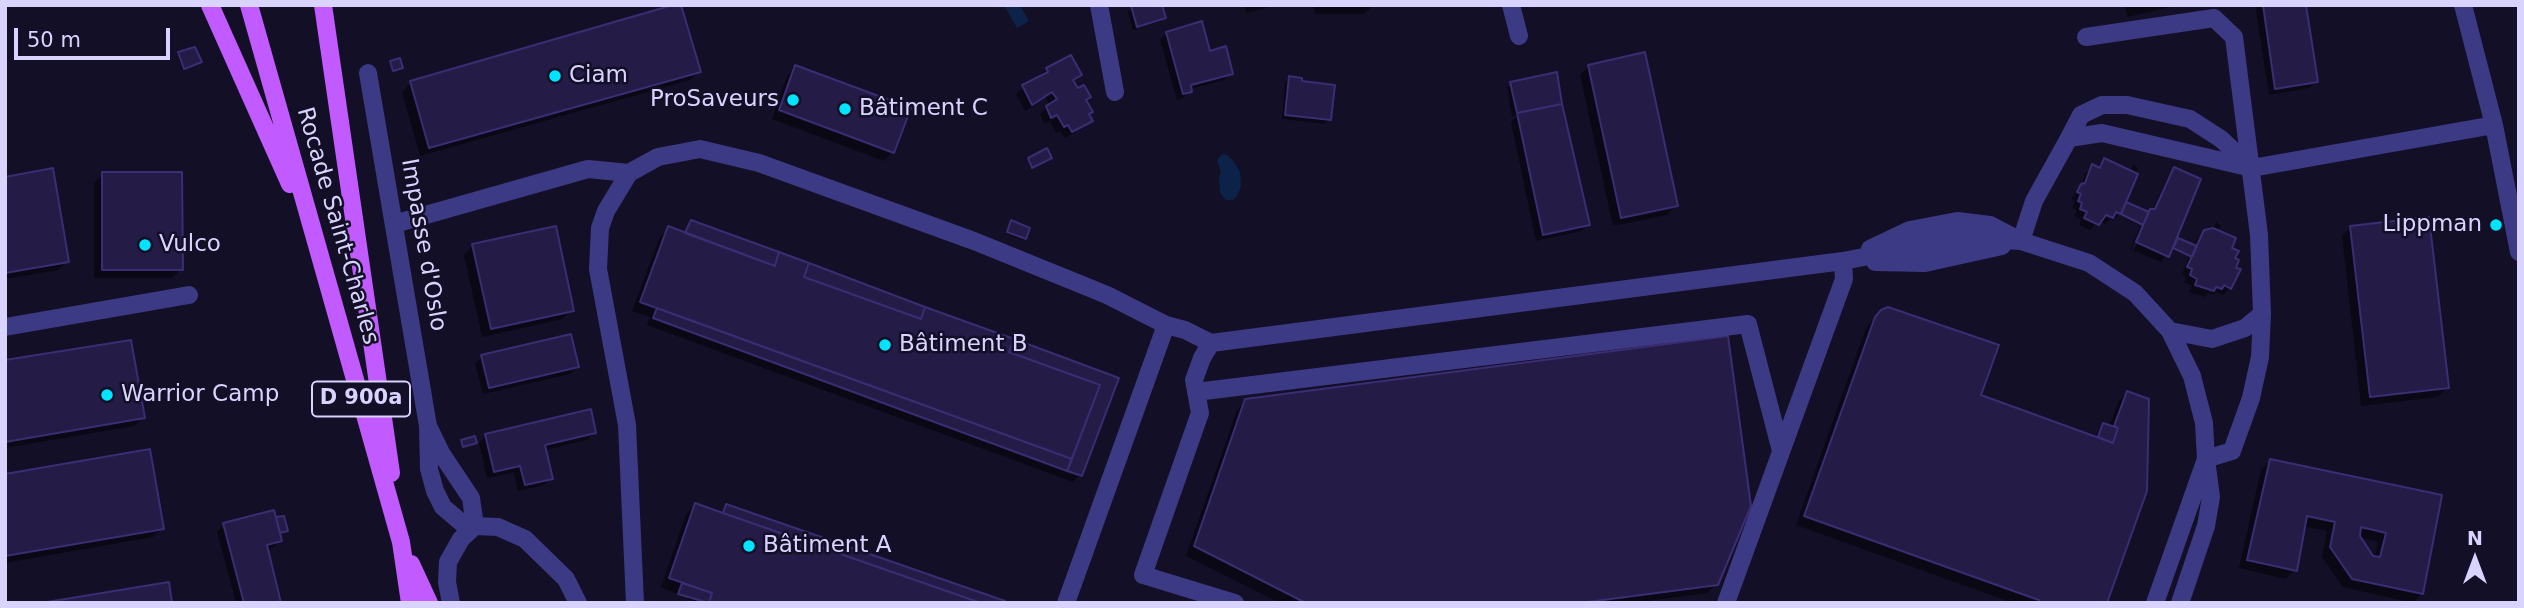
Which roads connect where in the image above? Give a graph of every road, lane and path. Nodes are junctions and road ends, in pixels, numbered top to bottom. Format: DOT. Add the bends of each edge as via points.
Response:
graph roads {
  1 [pos="210,5"];
  2 [pos="249,5"];
  3 [pos="323,5"];
  4 [pos="1099,5"];
  5 [pos="1511,5"];
  6 [pos="2463,5"];
  7 [pos="1519,36"];
  8 [pos="2086,37"];
  9 [pos="368,73"];
  10 [pos="1115,92"];
  11 [pos="2494,125"];
  12 [pos="2069,138"];
  13 [pos="2252,167"];
  14 [pos="629,173"];
  15 [pos="394,223"];
  16 [pos="2021,241"];
  17 [pos="2519,252"];
  18 [pos="320,256"];
  19 [pos="1843,261"];
  20 [pos="189,295"];
  21 [pos="2262,314"];
  22 [pos="1166,326"];
  23 [pos="5,327"];
  24 [pos="2170,331"];
  25 [pos="1211,342"];
  26 [pos="1196,392"];
  27 [pos="428,426"];
  28 [pos="1782,451"];
  29 [pos="2206,459"];
  30 [pos="475,526"];
  31 [pos="401,542"];
  32 [pos="410,603"];
  33 [pos="429,603"];
  34 [pos="451,603"];
  35 [pos="578,603"];
  36 [pos="635,603"];
  37 [pos="1066,603"];
  38 [pos="1235,603"];
  39 [pos="1726,603"];
  40 [pos="2155,603"];
  41 [pos="2180,603"];
  1 -- 18 [label="main road"];
  2 -- 18 [label="main road, Rocade Saint-Charles / D 900a"];
  3 -- 31 [label="main road"];
  4 -- 10 [label="street"];
  5 -- 7 [label="street"];
  6 -- 11 [label="street"];
  8 -- 13 [label="street" via="2214,18 2234,37"];
  9 -- 15 [label="street, Impasse d'Oslo"];
  11 -- 13 [label="street"];
  11 -- 17 [label="street"];
  12 -- 13 [label="street" via="2102,134"];
  12 -- 13 [label="street" via="2081,115 2102,105 2127,105 2190,119"];
  12 -- 16 [label="street" via="2035,201"];
  13 -- 21 [label="street"];
  14 -- 15 [label="street" via="589,169"];
  14 -- 22 [label="street" via="658,157 700,149 759,163 974,241 1107,295"];
  14 -- 36 [label="street" via="600,228 598,269 627,425"];
  15 -- 27 [label="street, Impasse d'Oslo"];
  16 -- 19 [label="street" via="1925,263"];
  16 -- 19 [label="street" via="1990,225 1957,221 1909,230"];
  16 -- 24 [label="street" via="2089,263 2135,293"];
  18 -- 31 [label="main road, Rocade Saint-Charles / D 900a"];
  19 -- 25 [label="street"];
  19 -- 28 [label="street" via="1844,278"];
  20 -- 23 [label="street"];
  21 -- 24 [label="street" via="2245,328 2212,339"];
  21 -- 29 [label="street" via="2260,358 2232,451"];
  22 -- 25 [label="street"];
  22 -- 37 [label="street"];
  24 -- 29 [label="street" via="2192,376 2204,423"];
  25 -- 26 [label="street" via="1194,380"];
  26 -- 28 [label="street" via="1748,324"];
  26 -- 38 [label="street" via="1200,413 1143,575"];
  27 -- 30 [label="street" via="471,498"];
  27 -- 30 [label="street" via="429,470 435,491 443,507 463,524"];
  28 -- 39 [label="street"];
  29 -- 40 [label="street"];
  29 -- 41 [label="street" via="2211,497 2206,526"];
  30 -- 34 [label="street" via="448,562"];
  30 -- 35 [label="street" via="498,527 525,539 566,579"];
  31 -- 32 [label="main road, Rocade Saint-Charles / D 900a"];
  31 -- 33 [label="main road, Rocade Saint-Charles / D 900a"];
}
